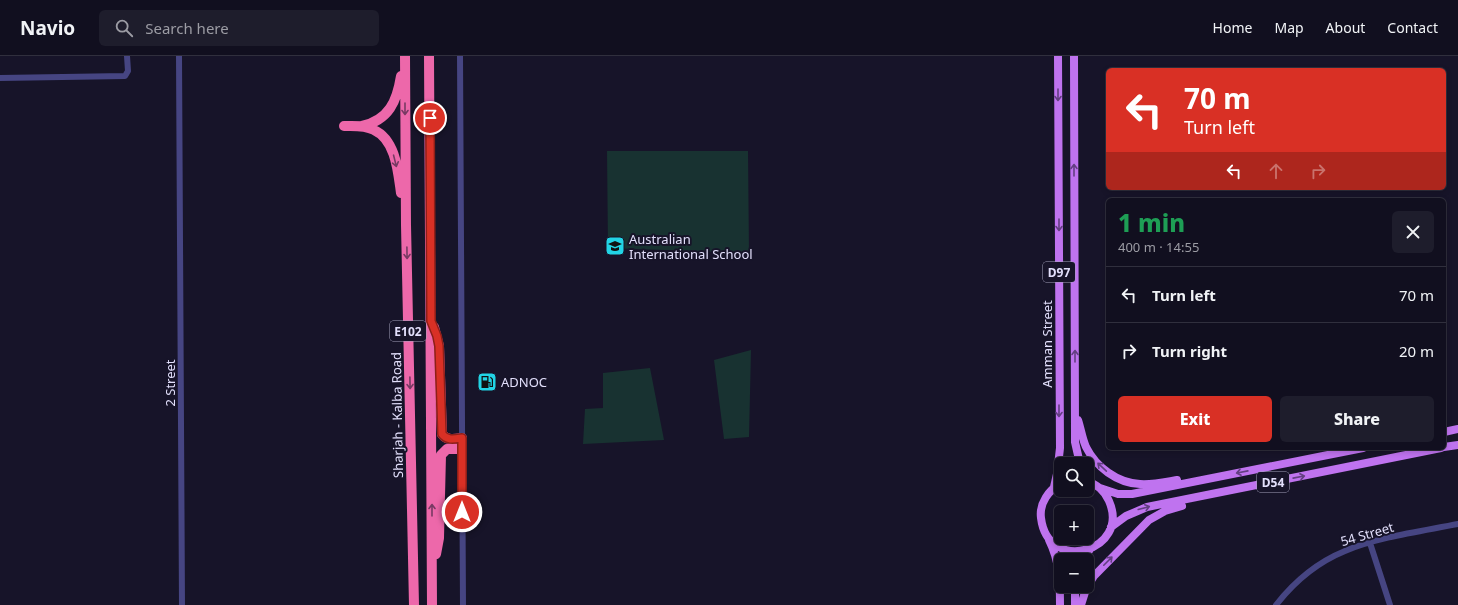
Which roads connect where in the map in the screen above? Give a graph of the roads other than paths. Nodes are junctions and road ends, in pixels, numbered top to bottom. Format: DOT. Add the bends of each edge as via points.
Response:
graph roads {
  1 [pos="127,56"];
  2 [pos="179,56"];
  3 [pos="404,56"];
  4 [pos="429,56"];
  5 [pos="460,56"];
  6 [pos="1058,56"];
  7 [pos="1074,56"];
  8 [pos="0,78"];
  9 [pos="344,126"];
  10 [pos="360,126"];
  11 [pos="406,225"];
  12 [pos="431,321"];
  13 [pos="1075,414"];
  14 [pos="1458,429"];
  15 [pos="1446,432"];
  16 [pos="462,438"];
  17 [pos="1458,444"];
  18 [pos="1446,447"];
  19 [pos="462,449"];
  20 [pos="1353,450"];
  21 [pos="1433,450"];
  22 [pos="1059,457"];
  23 [pos="1078,457"];
  24 [pos="1192,482"];
  25 [pos="1094,484"];
  26 [pos="1054,488"];
  27 [pos="1100,488"];
  28 [pos="1204,496"];
  29 [pos="412,507"];
  30 [pos="1458,526"];
  31 [pos="1111,528"];
  32 [pos="1046,534"];
  33 [pos="1370,543"];
  34 [pos="1090,549"];
  35 [pos="1087,553"];
  36 [pos="432,563"];
  37 [pos="1076,593"];
  38 [pos="182,605"];
  39 [pos="409,605"];
  40 [pos="414,605"];
  41 [pos="432,605"];
  42 [pos="463,605"];
  43 [pos="1060,605"];
  44 [pos="1076,605"];
  45 [pos="1082,605"];
  46 [pos="1276,605"];
  47 [pos="1390,605"];
  1 -- 8 [label="street" via="128,71 125,76"];
  2 -- 38 [label="street, 2 Street"];
  3 -- 10 [label="highway" via="395,99 387,113 373,123"];
  3 -- 11 [label="highway, Sharjah - Kalba Road / E102, one-way"];
  4 -- 12 [label="highway, E102"];
  5 -- 16 [label="street"];
  6 -- 22 [label="main road, Amman Street / D97, one-way"];
  13 -- 7 [label="main road, D97, one-way"];
  9 -- 10 [label="highway"];
  10 -- 11 [label="highway, one-way" via="380,134 394,155"];
  11 -- 29 [label="highway, Sharjah - Kalba Road / E102, one-way"];
  12 -- 16 [label="highway" via="439,346 442,434 449,439"];
  36 -- 12 [label="highway, E102, one-way"];
  13 -- 23 [label="main road, D97" via="1075,442"];
  24 -- 13 [label="main road, one-way" via="1183,480 1139,484 1110,474 1094,460 1086,448"];
  14 -- 15 [label="main road"];
  16 -- 19 [label="street"];
  17 -- 18 [label="main road, D54"];
  19 -- 36 [label="highway" via="447,449 441,455 439,538"];
  19 -- 42 [label="street"];
  20 -- 24 [label="main road, D54, one-way"];
  28 -- 21 [label="main road, D54, one-way"];
  24 -- 27 [label="main road, D54" via="1132,494 1118,494"];
  25 -- 27 [label="main road"];
  26 -- 32 [label="main road" via="1047,494 1042,504 1041,519"];
  27 -- 31 [label="main road" via="1111,506"];
  31 -- 28 [label="main road, D54, one-way" via="1140,509"];
  45 -- 28 [label="main road, one-way" via="1086,589 1094,576 1149,520 1171,508 1197,502"];
  29 -- 39 [label="highway"];
  29 -- 40 [label="highway, Sharjah - Kalba Road / E102"];
  30 -- 33 [label="street, 54 Street"];
  31 -- 34 [label="main road" via="1099,544"];
  32 -- 34 [label="main road" via="1054,544 1065,550 1077,552"];
  32 -- 43 [label="main road" via="1059,568"];
  33 -- 46 [label="street, 54 Street" via="1344,551 1318,566 1291,587"];
  33 -- 47 [label="street"];
  34 -- 35 [label="main road"];
  36 -- 41 [label="highway, E102"];
  37 -- 44 [label="main road"];
}
